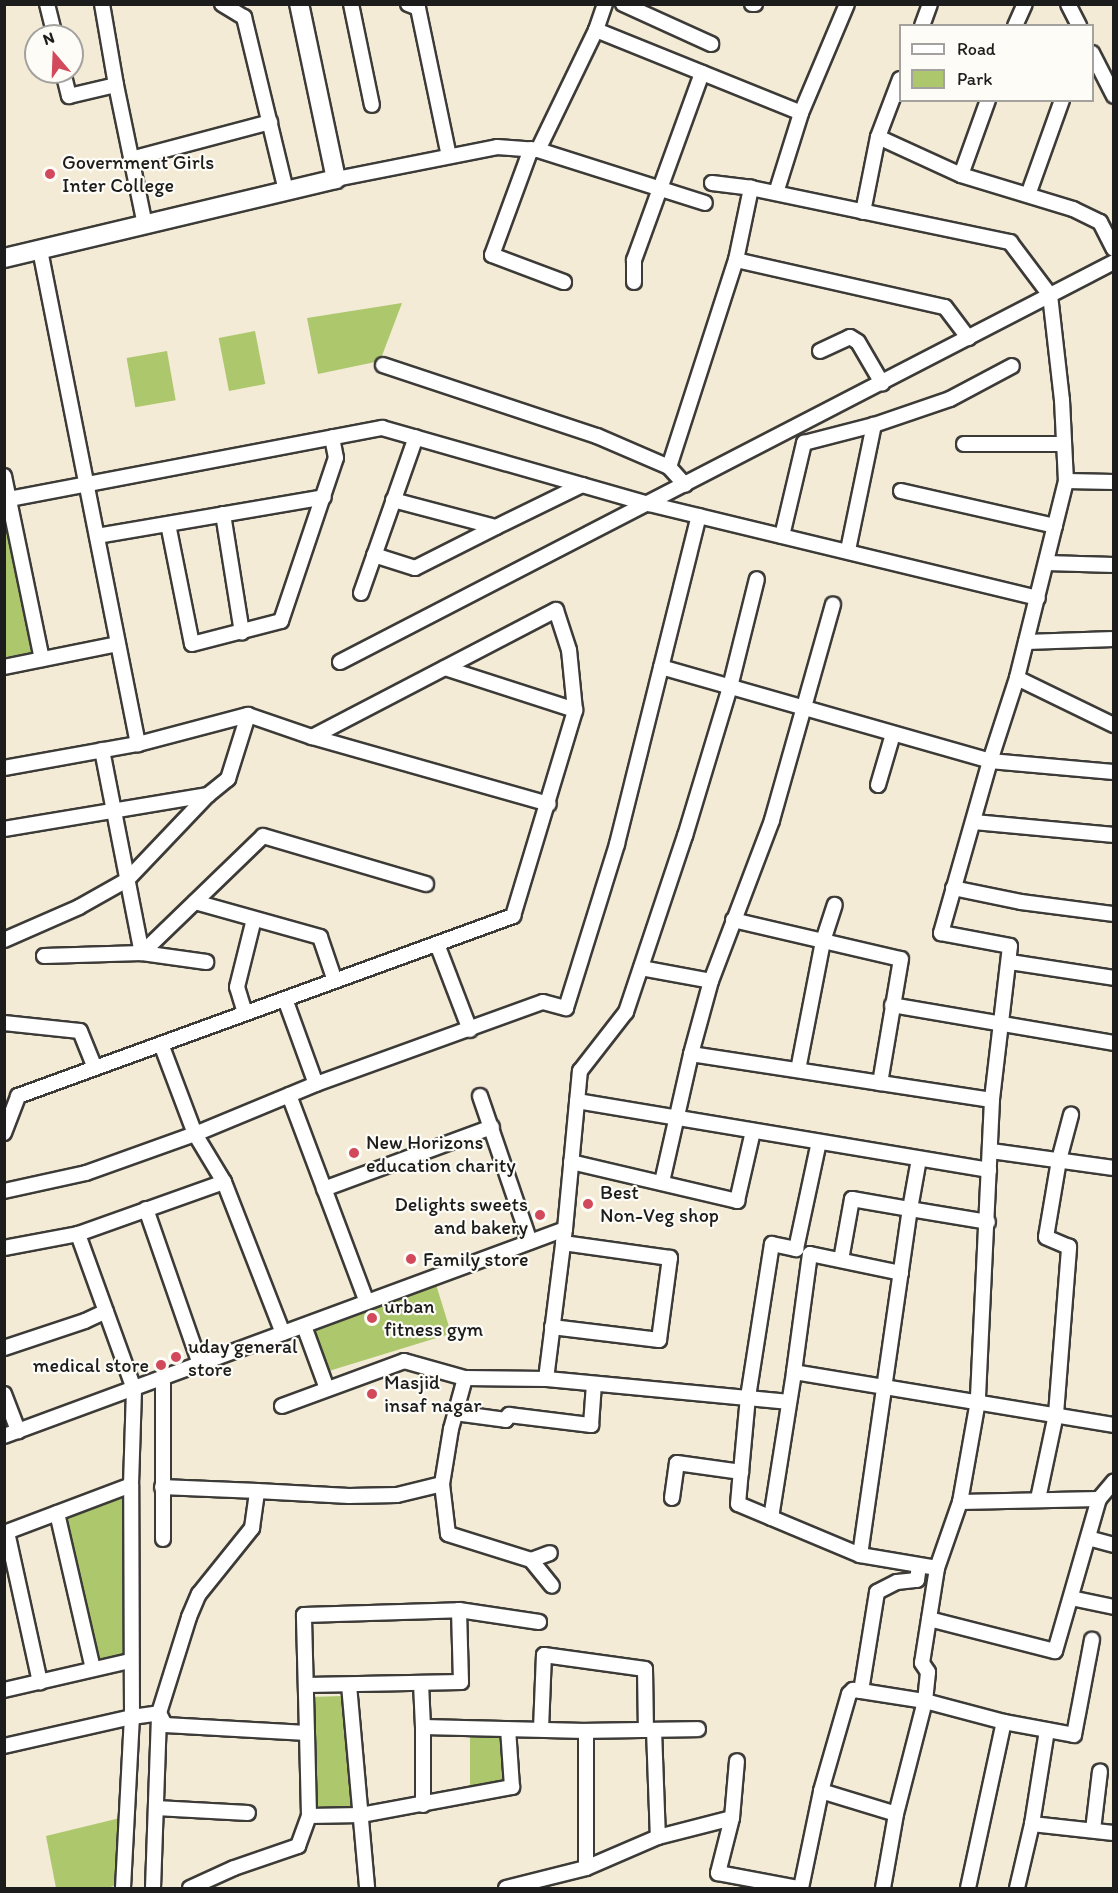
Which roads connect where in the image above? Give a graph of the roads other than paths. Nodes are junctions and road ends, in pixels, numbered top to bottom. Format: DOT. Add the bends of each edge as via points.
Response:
graph roads {
  1 [pos="47,4"];
  2 [pos="102,4"];
  3 [pos="222,4"];
  4 [pos="299,4"];
  5 [pos="351,4"];
  6 [pos="408,4"];
  7 [pos="605,4"];
  8 [pos="622,4"];
  9 [pos="847,4"];
  10 [pos="930,4"];
  11 [pos="1024,4"];
  12 [pos="1068,4"];
  13 [pos="52,24"];
  14 [pos="923,24"];
  15 [pos="1016,24"];
  16 [pos="1078,24"];
  17 [pos="596,30"];
  18 [pos="711,44"];
  19 [pos="1094,56"];
  20 [pos="702,73"];
  21 [pos="899,82"];
  22 [pos="66,84"];
  23 [pos="116,85"];
  24 [pos="1113,96"];
  25 [pos="987,102"];
  26 [pos="1061,102"];
  27 [pos="372,105"];
  28 [pos="801,113"];
  29 [pos="270,122"];
  30 [pos="878,137"];
  31 [pos="534,149"];
  32 [pos="449,156"];
  33 [pos="131,159"];
  34 [pos="961,175"];
  35 [pos="336,179"];
  36 [pos="712,183"];
  37 [pos="660,188"];
  38 [pos="751,188"];
  39 [pos="286,191"];
  40 [pos="776,193"];
  41 [pos="1028,195"];
  42 [pos="705,203"];
  43 [pos="863,212"];
  44 [pos="145,225"];
  45 [pos="1113,249"];
  46 [pos="40,250"];
  47 [pos="4,258"];
  48 [pos="736,260"];
  49 [pos="1113,262"];
  50 [pos="564,282"];
  51 [pos="634,282"];
  52 [pos="1050,295"];
  53 [pos="968,338"];
  54 [pos="820,351"];
  55 [pos="383,365"];
  56 [pos="1012,366"];
  57 [pos="882,383"];
  58 [pos="874,425"];
  59 [pos="332,437"];
  60 [pos="416,437"];
  61 [pos="964,444"];
  62 [pos="1064,444"];
  63 [pos="669,467"];
  64 [pos="4,476"];
  65 [pos="1066,481"];
  66 [pos="1113,482"];
  67 [pos="87,485"];
  68 [pos="582,485"];
  69 [pos="685,485"];
  70 [pos="901,491"];
  71 [pos="324,497"];
  72 [pos="7,500"];
  73 [pos="393,500"];
  74 [pos="649,504"];
  75 [pos="223,514"];
  76 [pos="699,516"];
  77 [pos="168,524"];
  78 [pos="1055,526"];
  79 [pos="496,527"];
  80 [pos="97,536"];
  81 [pos="782,536"];
  82 [pos="848,550"];
  83 [pos="374,555"];
  84 [pos="1046,563"];
  85 [pos="1113,565"];
  86 [pos="757,579"];
  87 [pos="361,593"];
  88 [pos="1038,598"];
  89 [pos="833,604"];
  90 [pos="242,632"];
  91 [pos="1113,639"];
  92 [pos="1026,642"];
  93 [pos="118,644"];
  94 [pos="42,659"];
  95 [pos="340,662"];
  96 [pos="4,667"];
  97 [pos="661,667"];
  98 [pos="445,668"];
  99 [pos="1017,678"];
  100 [pos="730,687"];
  101 [pos="803,708"];
  102 [pos="575,710"];
  103 [pos="248,715"];
  104 [pos="1113,725"];
  105 [pos="893,735"];
  106 [pos="312,737"];
  107 [pos="138,744"];
  108 [pos="102,750"];
  109 [pos="990,761"];
  110 [pos="4,768"];
  111 [pos="1113,772"];
  112 [pos="878,785"];
  113 [pos="208,795"];
  114 [pos="549,804"];
  115 [pos="113,809"];
  116 [pos="974,822"];
  117 [pos="4,829"];
  118 [pos="1113,835"];
  119 [pos="127,880"];
  120 [pos="426,884"];
  121 [pos="953,888"];
  122 [pos="195,902"];
  123 [pos="835,905"];
  124 [pos="1113,914"];
  125 [pos="254,919"];
  126 [pos="733,920"];
  127 [pos="4,940"];
  128 [pos="823,941"];
  129 [pos="437,944"];
  130 [pos="142,953"];
  131 [pos="44,956"];
  132 [pos="206,962"];
  133 [pos="1010,962"];
  134 [pos="641,968"];
  135 [pos="1113,978"];
  136 [pos="335,981"];
  137 [pos="711,981"];
  138 [pos="285,999"];
  139 [pos="892,1005"];
  140 [pos="245,1013"];
  141 [pos="4,1023"];
  142 [pos="1000,1026"];
  143 [pos="470,1030"];
  144 [pos="1113,1043"];
  145 [pos="161,1044"];
  146 [pos="691,1054"];
  147 [pos="95,1068"];
  148 [pos="798,1070"];
  149 [pos="880,1083"];
  150 [pos="316,1084"];
  151 [pos="289,1095"];
  152 [pos="480,1096"];
  153 [pos="992,1100"];
  154 [pos="577,1101"];
  155 [pos="1071,1115"];
  156 [pos="678,1118"];
  157 [pos="492,1127"];
  158 [pos="753,1131"];
  159 [pos="4,1133"];
  160 [pos="195,1134"];
  161 [pos="819,1142"];
  162 [pos="992,1151"];
  163 [pos="919,1159"];
  164 [pos="1059,1161"];
  165 [pos="571,1162"];
  166 [pos="1113,1168"];
  167 [pos="989,1170"];
  168 [pos="224,1182"];
  169 [pos="662,1182"];
  170 [pos="324,1189"];
  171 [pos="4,1191"];
  172 [pos="146,1209"];
  173 [pos="910,1209"];
  174 [pos="988,1222"];
  175 [pos="78,1234"];
  176 [pos="564,1236"];
  177 [pos="530,1242"];
  178 [pos="4,1248"];
  179 [pos="796,1249"];
  180 [pos="810,1254"];
  181 [pos="841,1260"];
  182 [pos="901,1273"];
  183 [pos="368,1302"];
  184 [pos="106,1311"];
  185 [pos="304,1326"];
  186 [pos="552,1327"];
  187 [pos="284,1333"];
  188 [pos="4,1348"];
  189 [pos="200,1364"];
  190 [pos="794,1372"];
  191 [pos="163,1378"];
  192 [pos="465,1378"];
  193 [pos="546,1379"];
  194 [pos="594,1384"];
  195 [pos="134,1389"];
  196 [pos="327,1389"];
  197 [pos="885,1389"];
  198 [pos="4,1394"];
  199 [pos="748,1397"];
  200 [pos="978,1401"];
  201 [pos="788,1402"];
  202 [pos="282,1406"];
  203 [pos="455,1413"];
  204 [pos="1056,1414"];
  205 [pos="1113,1422"];
  206 [pos="18,1431"];
  207 [pos="4,1436"];
  208 [pos="741,1472"];
  209 [pos="1113,1481"];
  210 [pos="442,1484"];
  211 [pos="131,1485"];
  212 [pos="162,1487"];
  213 [pos="257,1491"];
  214 [pos="672,1498"];
  215 [pos="1038,1499"];
  216 [pos="1099,1499"];
  217 [pos="960,1502"];
  218 [pos="57,1513"];
  219 [pos="771,1518"];
  220 [pos="6,1533"];
  221 [pos="1088,1538"];
  222 [pos="164,1539"];
  223 [pos="1113,1545"];
  224 [pos="550,1553"];
  225 [pos="860,1555"];
  226 [pos="531,1560"];
  227 [pos="919,1566"];
  228 [pos="937,1568"];
  229 [pos="552,1586"];
  230 [pos="1071,1598"];
  231 [pos="1113,1607"];
  232 [pos="459,1610"];
  233 [pos="929,1619"];
  234 [pos="539,1622"];
  235 [pos="1092,1640"];
  236 [pos="130,1661"];
  237 [pos="93,1669"];
  238 [pos="40,1682"];
  239 [pos="421,1683"];
  240 [pos="307,1684"];
  241 [pos="349,1685"];
  242 [pos="4,1690"];
  243 [pos="861,1691"];
  244 [pos="925,1701"];
  245 [pos="159,1713"];
  246 [pos="132,1717"];
  247 [pos="1004,1722"];
  248 [pos="423,1727"];
  249 [pos="508,1729"];
  250 [pos="698,1729"];
  251 [pos="541,1730"];
  252 [pos="650,1730"];
  253 [pos="1047,1730"];
  254 [pos="586,1731"];
  255 [pos="307,1733"];
  256 [pos="4,1746"];
  257 [pos="737,1761"];
  258 [pos="1100,1771"];
  259 [pos="821,1791"];
  260 [pos="423,1804"];
  261 [pos="156,1808"];
  262 [pos="248,1813"];
  263 [pos="896,1814"];
  264 [pos="361,1815"];
  265 [pos="309,1816"];
  266 [pos="732,1818"];
  267 [pos="1032,1824"];
  268 [pos="1093,1830"];
  269 [pos="1113,1833"];
  270 [pos="658,1837"];
  271 [pos="586,1868"];
  272 [pos="514,1887"];
  273 [pos="123,1888"];
  274 [pos="153,1888"];
  275 [pos="190,1888"];
  276 [pos="367,1888"];
  277 [pos="799,1888"];
  278 [pos="883,1888"];
  279 [pos="968,1888"];
  280 [pos="1017,1888"];
  1 -- 13 [label="street"];
  2 -- 23 [label="street"];
  3 -- 29 [label="street" via="244,16"];
  4 -- 35 [label="street"];
  5 -- 27 [label="street"];
  6 -- 32 [label="street" via="418,8"];
  7 -- 17 [label="street"];
  8 -- 18 [label="street"];
  9 -- 28 [label="street"];
  10 -- 14 [label="street"];
  11 -- 15 [label="street"];
  12 -- 16 [label="street"];
  17 -- 20 [label="street"];
  17 -- 31 [label="street"];
  19 -- 24 [label="street"];
  20 -- 28 [label="street"];
  20 -- 37 [label="street"];
  21 -- 30 [label="street"];
  22 -- 23 [label="street" via="69,96"];
  23 -- 33 [label="street"];
  25 -- 34 [label="street"];
  26 -- 41 [label="street"];
  28 -- 40 [label="street"];
  29 -- 33 [label="street"];
  29 -- 39 [label="street"];
  30 -- 34 [label="street"];
  30 -- 43 [label="street"];
  31 -- 32 [label="street" via="497,147"];
  31 -- 37 [label="street"];
  31 -- 50 [label="street" via="492,255"];
  32 -- 35 [label="street"];
  33 -- 44 [label="street"];
  34 -- 41 [label="street"];
  35 -- 39 [label="street"];
  36 -- 38 [label="street"];
  37 -- 42 [label="street"];
  37 -- 51 [label="street" via="634,260"];
  38 -- 40 [label="street"];
  38 -- 48 [label="street"];
  39 -- 44 [label="street"];
  40 -- 43 [label="street"];
  41 -- 45 [label="street" via="1101,222"];
  43 -- 52 [label="street" via="1010,242"];
  44 -- 46 [label="street"];
  46 -- 47 [label="street"];
  46 -- 67 [label="street"];
  48 -- 53 [label="street" via="945,307"];
  48 -- 63 [label="street"];
  49 -- 52 [label="street"];
  52 -- 53 [label="street"];
  52 -- 62 [label="street"];
  53 -- 57 [label="street"];
  54 -- 57 [label="street" via="850,337 858,342"];
  55 -- 63 [label="street" via="597,436"];
  56 -- 58 [label="street" via="950,399"];
  57 -- 69 [label="street"];
  58 -- 81 [label="street" via="804,443"];
  58 -- 82 [label="street"];
  59 -- 60 [label="street" via="382,428"];
  59 -- 67 [label="street"];
  59 -- 71 [label="street" via="336,458"];
  60 -- 68 [label="street"];
  60 -- 73 [label="street"];
  61 -- 62 [label="street"];
  62 -- 65 [label="street"];
  63 -- 69 [label="street"];
  64 -- 72 [label="street"];
  65 -- 66 [label="street"];
  65 -- 78 [label="street"];
  67 -- 72 [label="street"];
  67 -- 80 [label="street"];
  68 -- 74 [label="street"];
  68 -- 79 [label="street"];
  69 -- 74 [label="street"];
  70 -- 78 [label="street"];
  71 -- 75 [label="street"];
  71 -- 90 [label="street" via="281,621"];
  72 -- 94 [label="street"];
  73 -- 79 [label="street"];
  73 -- 83 [label="street"];
  74 -- 76 [label="street"];
  74 -- 95 [label="street"];
  75 -- 77 [label="street"];
  75 -- 90 [label="street"];
  76 -- 81 [label="street"];
  76 -- 97 [label="street"];
  77 -- 80 [label="street"];
  77 -- 90 [label="street" via="192,644"];
  78 -- 84 [label="street"];
  79 -- 83 [label="street" via="415,568"];
  80 -- 93 [label="street"];
  81 -- 82 [label="street"];
  82 -- 88 [label="street"];
  83 -- 87 [label="street"];
  84 -- 85 [label="street"];
  84 -- 88 [label="street"];
  86 -- 100 [label="street"];
  88 -- 92 [label="street"];
  89 -- 101 [label="street"];
  91 -- 92 [label="street"];
  92 -- 99 [label="street"];
  93 -- 94 [label="street"];
  93 -- 107 [label="street"];
  94 -- 96 [label="street"];
  97 -- 100 [label="street"];
  97 -- 143 [label="street" via="617,844 566,1008 543,1002"];
  98 -- 102 [label="street"];
  98 -- 102 [label="street" via="556,610 570,650"];
  98 -- 106 [label="street"];
  99 -- 104 [label="street"];
  99 -- 109 [label="street"];
  100 -- 101 [label="street"];
  100 -- 134 [label="street"];
  101 -- 105 [label="street"];
  101 -- 126 [label="street" via="772,820"];
  102 -- 114 [label="street"];
  103 -- 106 [label="street"];
  103 -- 107 [label="street"];
  103 -- 113 [label="street" via="228,779"];
  105 -- 109 [label="street"];
  105 -- 112 [label="street"];
  106 -- 114 [label="street"];
  107 -- 108 [label="street"];
  108 -- 110 [label="street"];
  108 -- 115 [label="street"];
  109 -- 111 [label="street"];
  109 -- 116 [label="street"];
  113 -- 115 [label="street"];
  113 -- 119 [label="street"];
  114 -- 129 [label="street" via="513,916"];
  115 -- 117 [label="street"];
  115 -- 119 [label="street"];
  116 -- 118 [label="street"];
  116 -- 121 [label="street"];
  119 -- 127 [label="street" via="79,907"];
  119 -- 130 [label="street"];
  120 -- 122 [label="street" via="263,836"];
  121 -- 124 [label="street"];
  121 -- 133 [label="street" via="940,933 1010,946"];
  122 -- 125 [label="street"];
  122 -- 130 [label="street"];
  123 -- 128 [label="street"];
  125 -- 136 [label="street" via="320,937"];
  125 -- 140 [label="street" via="237,987"];
  126 -- 128 [label="street"];
  126 -- 137 [label="street"];
  128 -- 139 [label="street" via="901,959"];
  128 -- 148 [label="street"];
  129 -- 136 [label="street"];
  129 -- 143 [label="street"];
  130 -- 131 [label="street"];
  130 -- 132 [label="street"];
  133 -- 135 [label="street"];
  133 -- 142 [label="street"];
  134 -- 137 [label="street"];
  134 -- 154 [label="street" via="626,1012 580,1071"];
  136 -- 138 [label="street"];
  137 -- 146 [label="street"];
  138 -- 140 [label="street"];
  138 -- 150 [label="street"];
  139 -- 142 [label="street"];
  139 -- 149 [label="street"];
  140 -- 145 [label="street"];
  141 -- 147 [label="street" via="80,1031"];
  142 -- 144 [label="street"];
  142 -- 153 [label="street"];
  143 -- 150 [label="street"];
  145 -- 147 [label="street"];
  145 -- 160 [label="street"];
  146 -- 148 [label="street"];
  146 -- 156 [label="street"];
  147 -- 159 [label="street" via="18,1096"];
  148 -- 149 [label="street"];
  149 -- 153 [label="street"];
  150 -- 151 [label="street"];
  151 -- 160 [label="street"];
  151 -- 170 [label="street"];
  152 -- 157 [label="street"];
  153 -- 162 [label="street"];
  154 -- 156 [label="street"];
  154 -- 165 [label="street"];
  155 -- 164 [label="street"];
  156 -- 158 [label="street"];
  156 -- 169 [label="street"];
  157 -- 170 [label="street"];
  157 -- 177 [label="street"];
  158 -- 161 [label="street"];
  158 -- 169 [label="street" via="738,1201"];
  160 -- 168 [label="street"];
  160 -- 171 [label="street" via="86,1173"];
  161 -- 163 [label="street"];
  161 -- 179 [label="street"];
  162 -- 164 [label="street"];
  162 -- 167 [label="street"];
  163 -- 167 [label="street"];
  163 -- 173 [label="street"];
  164 -- 166 [label="street"];
  164 -- 204 [label="street" via="1046,1238 1069,1247"];
  165 -- 169 [label="street"];
  165 -- 176 [label="street"];
  167 -- 174 [label="street" via="985,1207"];
  168 -- 172 [label="street"];
  168 -- 187 [label="street"];
  170 -- 183 [label="street"];
  172 -- 175 [label="street"];
  172 -- 189 [label="street"];
  173 -- 174 [label="street"];
  173 -- 181 [label="street" via="852,1199"];
  173 -- 182 [label="street"];
  174 -- 200 [label="street"];
  175 -- 178 [label="street"];
  175 -- 184 [label="street"];
  176 -- 177 [label="street"];
  176 -- 186 [label="street"];
  176 -- 186 [label="street" via="670,1258 659,1340"];
  177 -- 183 [label="street"];
  179 -- 180 [label="street"];
  179 -- 199 [label="street" via="772,1244"];
  180 -- 181 [label="street"];
  180 -- 190 [label="street"];
  181 -- 182 [label="street"];
  182 -- 197 [label="street"];
  183 -- 185 [label="street"];
  184 -- 188 [label="street"];
  184 -- 195 [label="street"];
  185 -- 187 [label="street"];
  185 -- 196 [label="street"];
  186 -- 193 [label="street"];
  187 -- 189 [label="street"];
  189 -- 191 [label="street"];
  190 -- 197 [label="street"];
  190 -- 201 [label="street"];
  191 -- 195 [label="street"];
  191 -- 212 [label="street"];
  192 -- 193 [label="street"];
  192 -- 196 [label="street" via="405,1361"];
  192 -- 203 [label="street"];
  193 -- 194 [label="street"];
  194 -- 199 [label="street"];
  194 -- 203 [label="street" via="591,1425"];
  195 -- 206 [label="street"];
  195 -- 211 [label="street"];
  196 -- 202 [label="street"];
  197 -- 200 [label="street"];
  197 -- 225 [label="street"];
  198 -- 206 [label="street"];
  199 -- 201 [label="street"];
  199 -- 208 [label="street"];
  200 -- 204 [label="street"];
  200 -- 217 [label="street"];
  201 -- 219 [label="street"];
  203 -- 210 [label="street"];
  204 -- 205 [label="street"];
  204 -- 215 [label="street"];
  206 -- 207 [label="street"];
  208 -- 214 [label="street" via="677,1463"];
  208 -- 219 [label="street" via="738,1504"];
  209 -- 216 [label="street"];
  210 -- 213 [label="street" via="398,1495"];
  210 -- 226 [label="street" via="448,1534"];
  211 -- 218 [label="street"];
  211 -- 236 [label="street"];
  212 -- 213 [label="street"];
  212 -- 222 [label="street"];
  213 -- 245 [label="street" via="252,1528 195,1602"];
  215 -- 216 [label="street"];
  215 -- 217 [label="street"];
  216 -- 221 [label="street"];
  217 -- 228 [label="street"];
  218 -- 220 [label="street"];
  218 -- 237 [label="street"];
  219 -- 225 [label="street"];
  220 -- 238 [label="street"];
  221 -- 223 [label="street"];
  221 -- 230 [label="street"];
  224 -- 226 [label="street"];
  225 -- 227 [label="street"];
  226 -- 229 [label="street"];
  227 -- 228 [label="street"];
  227 -- 243 [label="street" via="917,1580 897,1582 878,1592"];
  228 -- 233 [label="street"];
  230 -- 231 [label="street"];
  230 -- 233 [label="street" via="1055,1651"];
  232 -- 234 [label="street"];
  232 -- 239 [label="street" via="461,1682"];
  232 -- 240 [label="street" via="304,1615"];
  233 -- 244 [label="street" via="922,1663 928,1672"];
  235 -- 253 [label="street" via="1074,1735"];
  236 -- 237 [label="street"];
  236 -- 246 [label="street"];
  237 -- 238 [label="street"];
  238 -- 242 [label="street"];
  239 -- 241 [label="street"];
  239 -- 248 [label="street"];
  240 -- 241 [label="street"];
  240 -- 255 [label="street"];
  241 -- 264 [label="street"];
  243 -- 244 [label="street"];
  243 -- 259 [label="street" via="849,1694"];
  244 -- 247 [label="street"];
  244 -- 263 [label="street"];
  245 -- 246 [label="street"];
  245 -- 255 [label="street" via="165,1725"];
  245 -- 261 [label="street"];
  246 -- 256 [label="street"];
  246 -- 273 [label="street"];
  247 -- 253 [label="street"];
  247 -- 279 [label="street"];
  248 -- 249 [label="street"];
  248 -- 260 [label="street"];
  249 -- 251 [label="street"];
  249 -- 260 [label="street" via="512,1787"];
  250 -- 252 [label="street"];
  251 -- 252 [label="street" via="544,1655 645,1669"];
  251 -- 254 [label="street"];
  252 -- 254 [label="street"];
  252 -- 270 [label="street"];
  253 -- 267 [label="street"];
  254 -- 271 [label="street"];
  255 -- 265 [label="street"];
  257 -- 266 [label="street"];
  258 -- 268 [label="street"];
  259 -- 263 [label="street"];
  259 -- 277 [label="street"];
  260 -- 264 [label="street"];
  261 -- 262 [label="street"];
  261 -- 274 [label="street"];
  263 -- 278 [label="street"];
  264 -- 265 [label="street"];
  264 -- 276 [label="street"];
  265 -- 275 [label="street" via="298,1846"];
  266 -- 270 [label="street"];
  266 -- 277 [label="street" via="718,1873"];
  267 -- 268 [label="street"];
  267 -- 280 [label="street"];
  268 -- 269 [label="street"];
  270 -- 271 [label="street"];
  271 -- 272 [label="street"];
}
